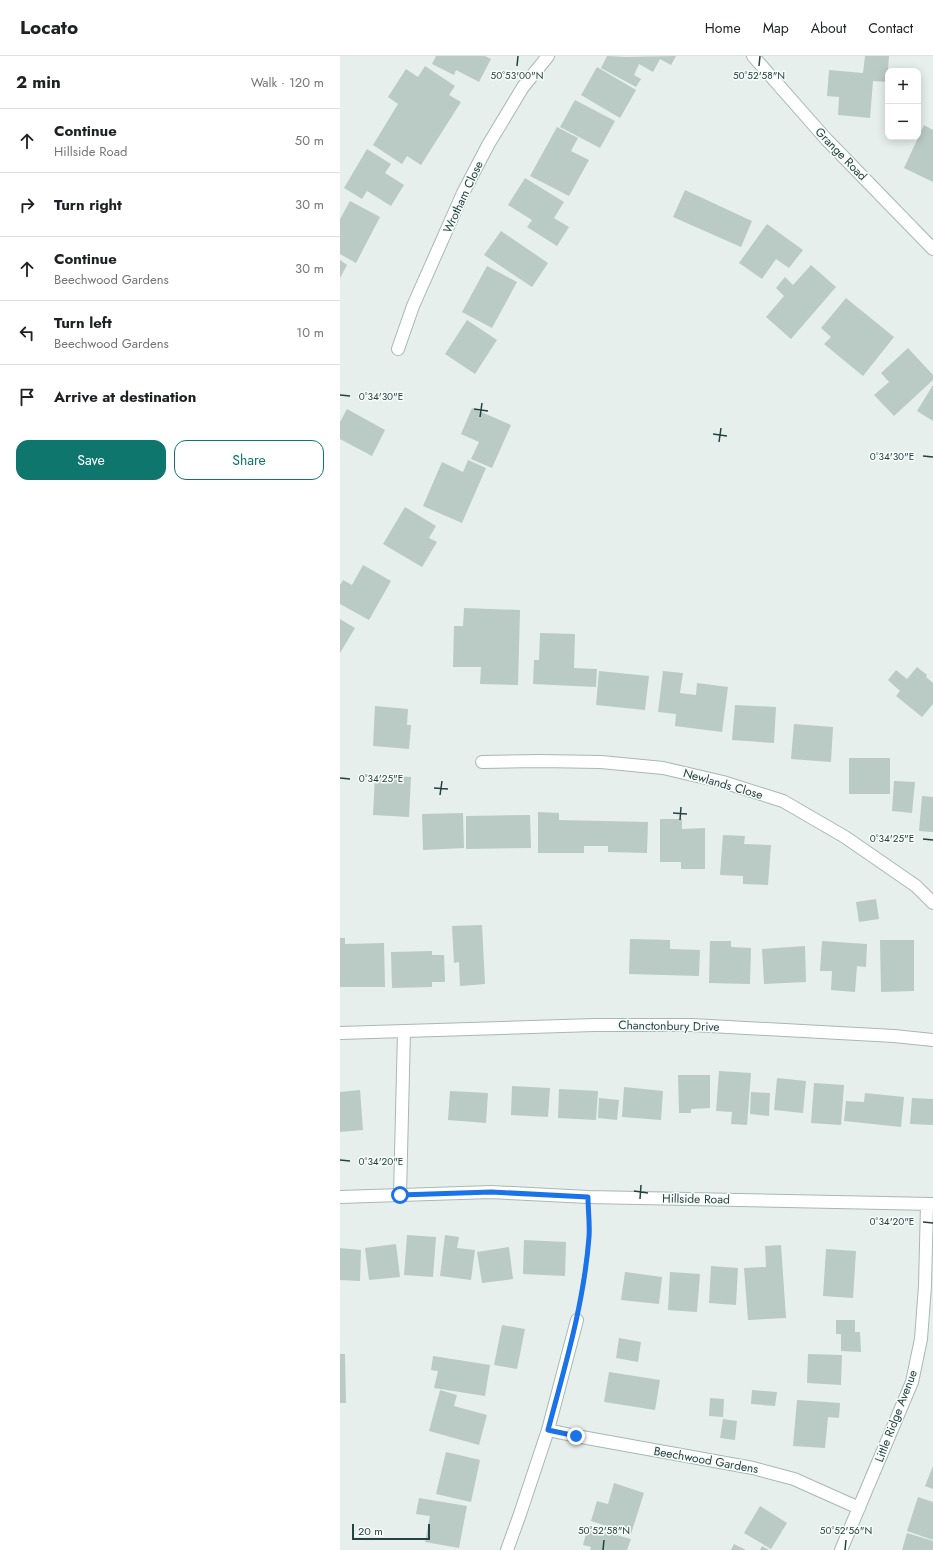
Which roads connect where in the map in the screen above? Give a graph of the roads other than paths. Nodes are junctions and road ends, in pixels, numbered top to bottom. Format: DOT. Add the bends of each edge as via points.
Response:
graph roads {
  1 [pos="548,56"];
  2 [pos="753,56"];
  3 [pos="933,249"];
  4 [pos="398,349"];
  5 [pos="482,762"];
  6 [pos="933,902"];
  7 [pos="404,1031"];
  8 [pos="340,1033"];
  9 [pos="933,1040"];
  10 [pos="400,1195"];
  11 [pos="340,1197"];
  12 [pos="930,1204"];
  13 [pos="577,1320"];
  14 [pos="548,1430"];
  15 [pos="859,1508"];
  16 [pos="507,1550"];
  17 [pos="841,1550"];
  1 -- 4 [label="street, Wrotham Close" via="523,88 484,152 463,193 413,306"];
  2 -- 3 [label="street, Grange Road" via="826,138"];
  5 -- 6 [label="street, Newlands Close" via="601,762 663,768 723,782 783,801 845,837 916,886"];
  7 -- 8 [label="street, Chanctonbury Drive"];
  7 -- 9 [label="street, Chanctonbury Drive" via="594,1025 692,1026"];
  7 -- 10 [label="street"];
  10 -- 11 [label="street, Hillside Road"];
  10 -- 12 [label="street, Hillside Road" via="491,1192 588,1197"];
  12 -- 15 [label="street, Little Ridge Avenue" via="921,1339 912,1382"];
  13 -- 14 [label="street"];
  14 -- 15 [label="street, Beechwood Gardens" via="753,1468 794,1479"];
  14 -- 16 [label="street"];
  15 -- 17 [label="street, Little Ridge Avenue"];
}
